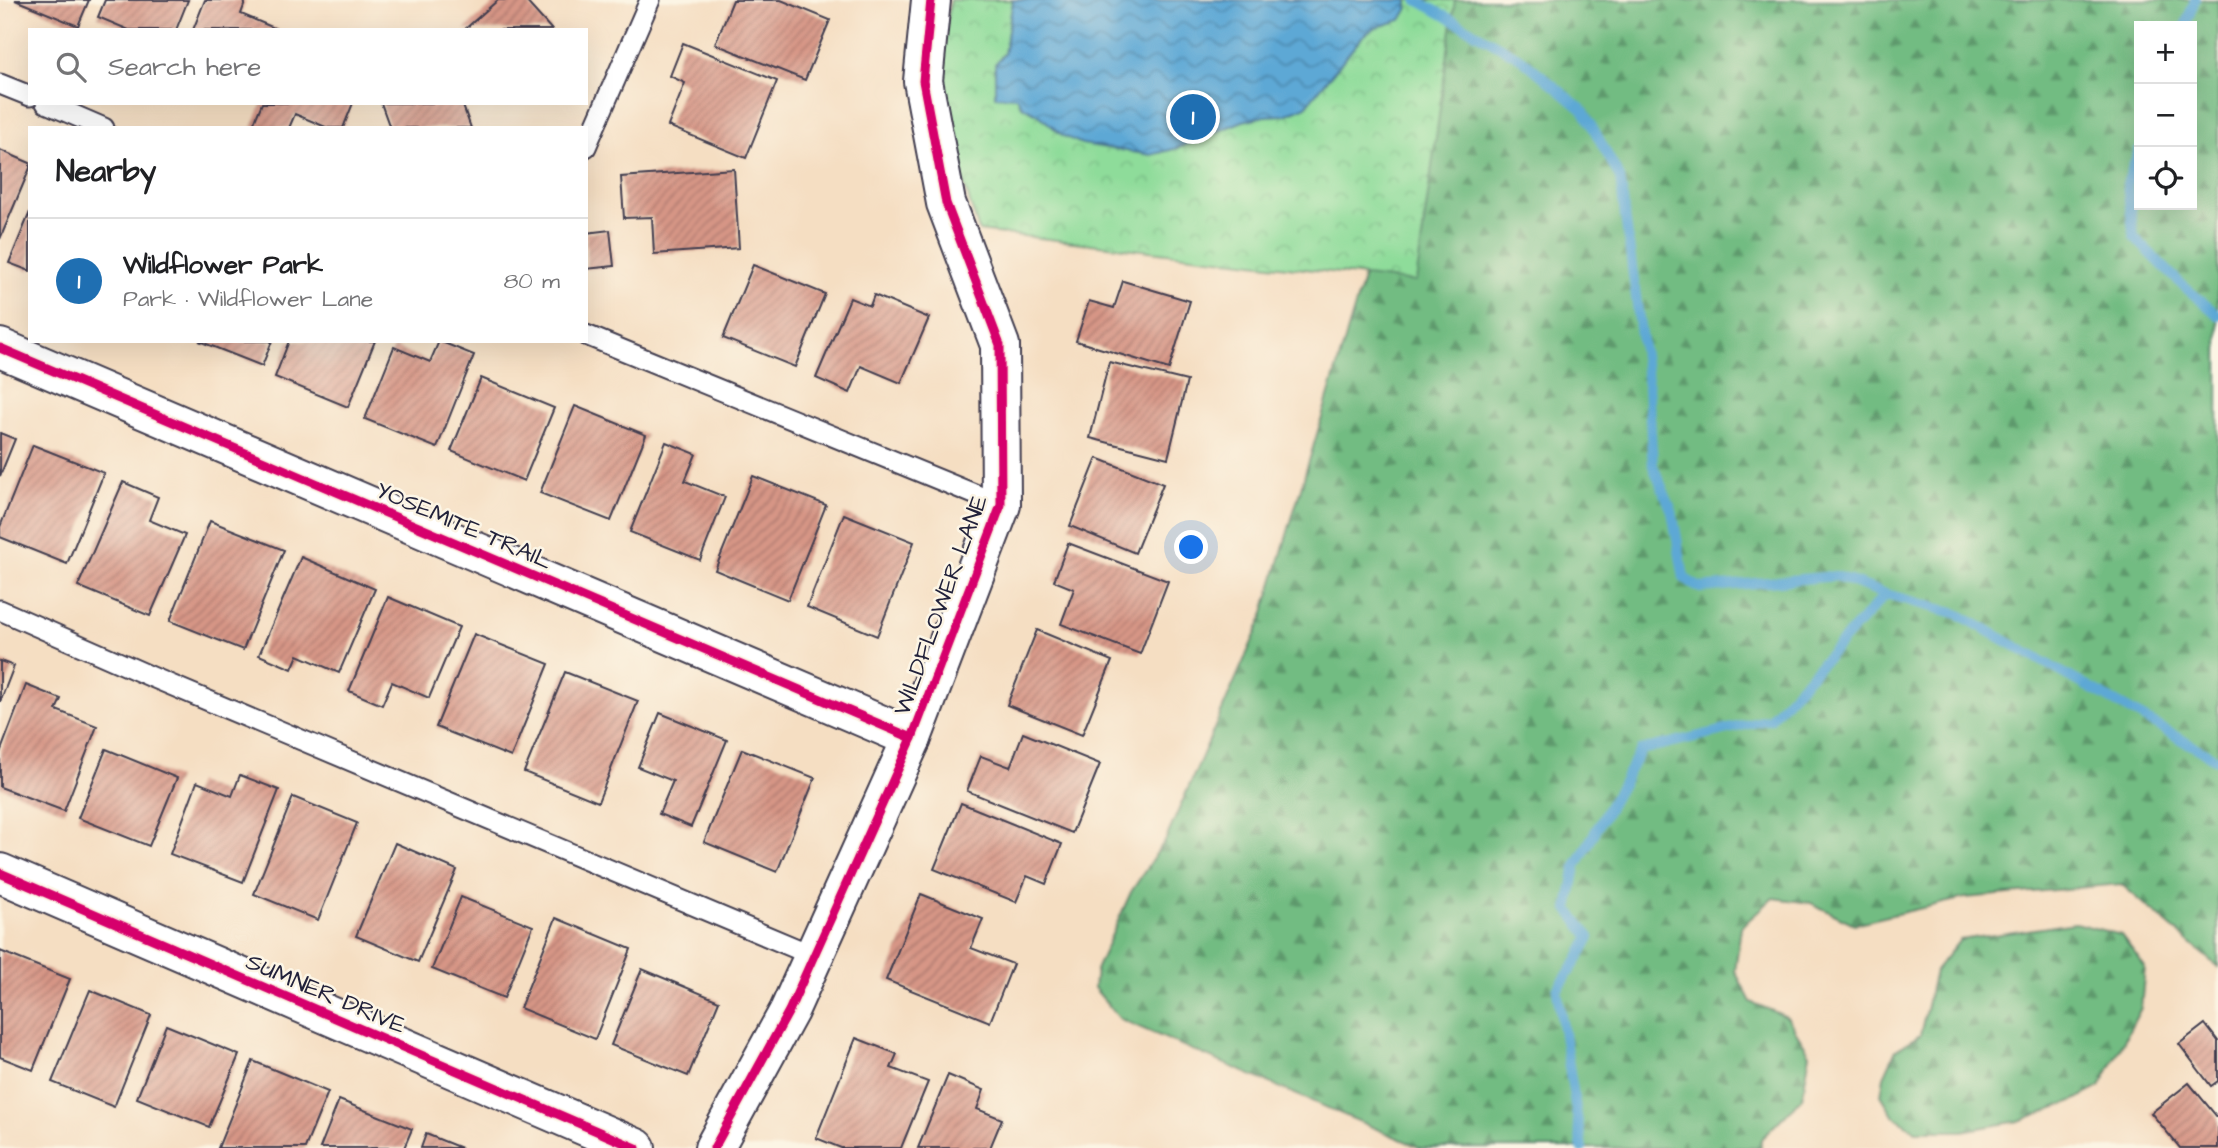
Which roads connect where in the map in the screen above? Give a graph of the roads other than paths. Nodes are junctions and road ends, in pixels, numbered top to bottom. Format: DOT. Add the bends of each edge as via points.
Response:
graph roads {
  1 [pos="650,0"];
  2 [pos="931,0"];
  3 [pos="0,83"];
  4 [pos="28,95"];
  5 [pos="51,105"];
  6 [pos="99,126"];
  7 [pos="588,142"];
  8 [pos="588,336"];
  9 [pos="0,348"];
  10 [pos="1001,505"];
  11 [pos="0,610"];
  12 [pos="912,738"];
  13 [pos="0,873"];
  14 [pos="814,956"];
  15 [pos="636,1148"];
  16 [pos="714,1148"];
  1 -- 7 [label="lane"];
  2 -- 10 [label="street, WILDFLOWER LANE" via="923,81 946,203 1000,345"];
  3 -- 4 [label="lane"];
  5 -- 6 [label="lane"];
  8 -- 10 [label="lane"];
  9 -- 12 [label="street, YOSEMITE TRAIL"];
  10 -- 12 [label="street, WILDFLOWER LANE"];
  11 -- 14 [label="lane"];
  12 -- 14 [label="street, WILDFLOWER LANE"];
  13 -- 15 [label="street, SUMNER DRIVE"];
  14 -- 16 [label="street, WILDFLOWER LANE"];
}
